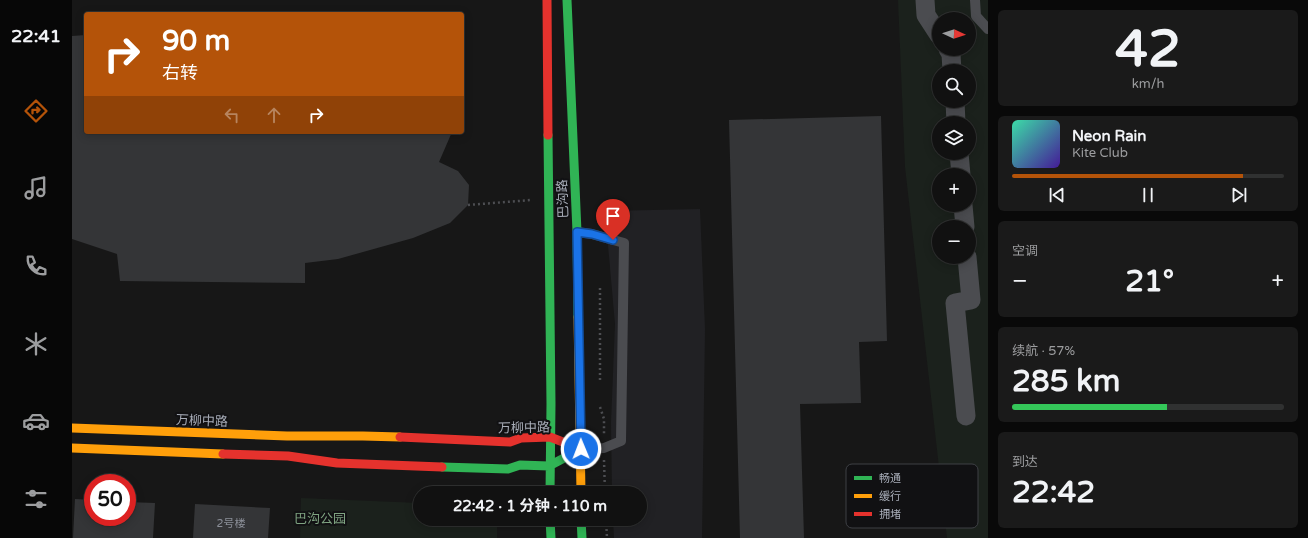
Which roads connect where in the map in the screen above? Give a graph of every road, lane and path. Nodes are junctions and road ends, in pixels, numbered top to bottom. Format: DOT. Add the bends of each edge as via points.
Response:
graph roads {
  1 [pos="547,0"];
  2 [pos="567,0"];
  3 [pos="925,0"];
  4 [pos="975,0"];
  5 [pos="932,24"];
  6 [pos="988,29"];
  7 [pos="531,200"];
  8 [pos="468,205"];
  9 [pos="577,232"];
  10 [pos="968,264"];
  11 [pos="600,288"];
  12 [pos="600,386"];
  13 [pos="600,401"];
  14 [pos="966,416"];
  15 [pos="72,428"];
  16 [pos="550,438"];
  17 [pos="72,448"];
  18 [pos="604,448"];
  19 [pos="581,449"];
  20 [pos="550,466"];
  21 [pos="550,486"];
  22 [pos="581,486"];
  23 [pos="605,486"];
  24 [pos="550,526"];
  25 [pos="581,526"];
  26 [pos="606,526"];
  27 [pos="551,538"];
  28 [pos="582,538"];
  29 [pos="607,538"];
  1 -- 16 [label="main road, 巴沟路"];
  2 -- 9 [label="main road, 巴沟路"];
  3 -- 5 [label="street" via="926,15"];
  4 -- 6 [label="lane" via="976,16"];
  7 -- 8 [label="path"];
  9 -- 18 [label="lane" via="624,243 621,441"];
  9 -- 19 [label="main road, 巴沟路"];
  10 -- 14 [label="street" via="971,300 955,303"];
  11 -- 12 [label="path"];
  13 -- 18 [label="path" via="604,420"];
  15 -- 16 [label="main road, 万柳中路" via="510,442 521,438"];
  16 -- 19 [label="main road, 万柳中路"];
  16 -- 20 [label="main road, 巴沟路"];
  17 -- 20 [label="main road" via="288,456 337,463 508,469 520,465"];
  18 -- 19 [label="lane"];
  18 -- 23 [label="path"];
  19 -- 20 [label="main road"];
  19 -- 22 [label="main road, 巴沟路"];
  20 -- 21 [label="main road, 巴沟路"];
  24 -- 27 [label="main road"];
  25 -- 28 [label="main road"];
  26 -- 29 [label="path"];
}
